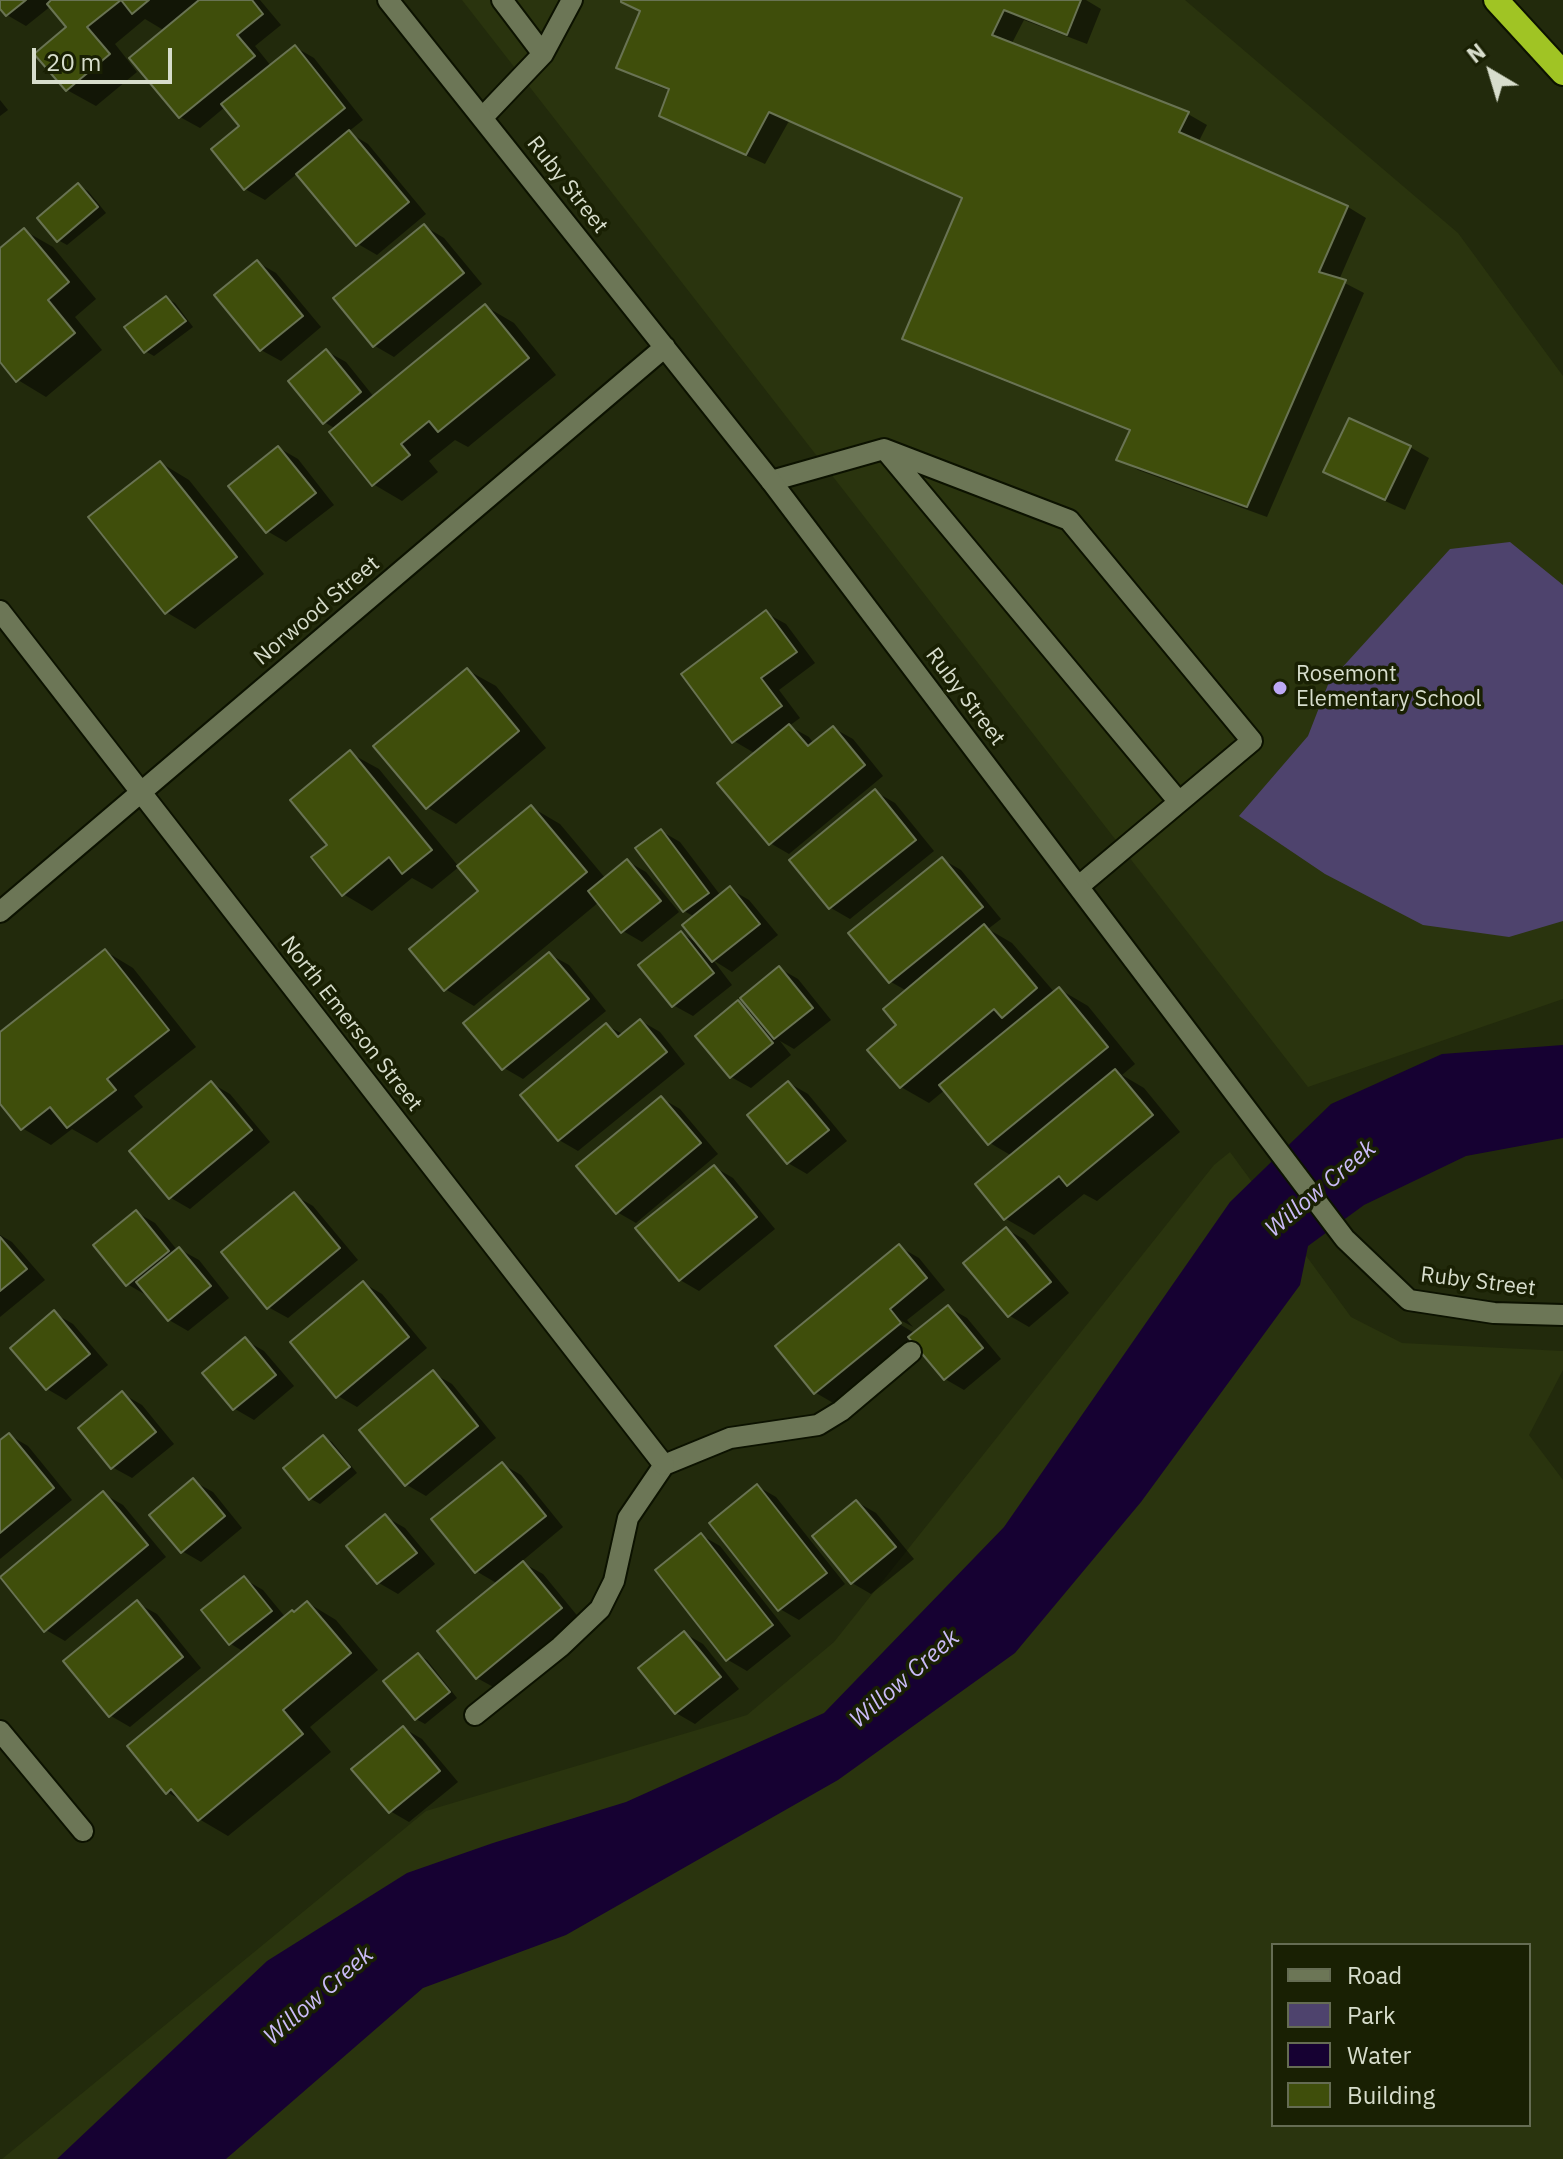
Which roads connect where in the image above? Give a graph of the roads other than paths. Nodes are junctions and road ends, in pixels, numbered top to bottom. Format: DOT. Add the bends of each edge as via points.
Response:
graph roads {
  1 [pos="388,0"];
  2 [pos="502,0"];
  3 [pos="572,0"];
  4 [pos="1496,0"];
  5 [pos="543,54"];
  6 [pos="1563,73"];
  7 [pos="483,117"];
  8 [pos="665,347"];
  9 [pos="884,449"];
  10 [pos="771,481"];
  11 [pos="0,611"];
  12 [pos="140,792"];
  13 [pos="1179,802"];
  14 [pos="1079,886"];
  15 [pos="0,912"];
  16 [pos="1563,1315"];
  17 [pos="911,1352"];
  18 [pos="664,1465"];
  19 [pos="475,1715"];
  20 [pos="0,1731"];
  21 [pos="83,1831"];
  1 -- 7 [label="street, Ruby Street"];
  2 -- 5 [label="street"];
  3 -- 5 [label="street"];
  4 -- 6 [label="highway"];
  5 -- 7 [label="street"];
  7 -- 8 [label="street, Ruby Street"];
  8 -- 10 [label="street, Ruby Street"];
  8 -- 12 [label="street, Norwood Street"];
  9 -- 10 [label="street"];
  9 -- 13 [label="street"];
  9 -- 13 [label="street" via="1069,520 1252,741"];
  10 -- 14 [label="street, Ruby Street"];
  11 -- 12 [label="street, North Emerson Street"];
  12 -- 15 [label="street, Norwood Street"];
  12 -- 18 [label="street, North Emerson Street"];
  13 -- 14 [label="street"];
  14 -- 16 [label="street, Ruby Street" via="1345,1239 1409,1300 1494,1313"];
  17 -- 18 [label="street" via="818,1425 730,1438"];
  18 -- 19 [label="street" via="628,1518 614,1581 600,1609"];
  20 -- 21 [label="street"];
}
